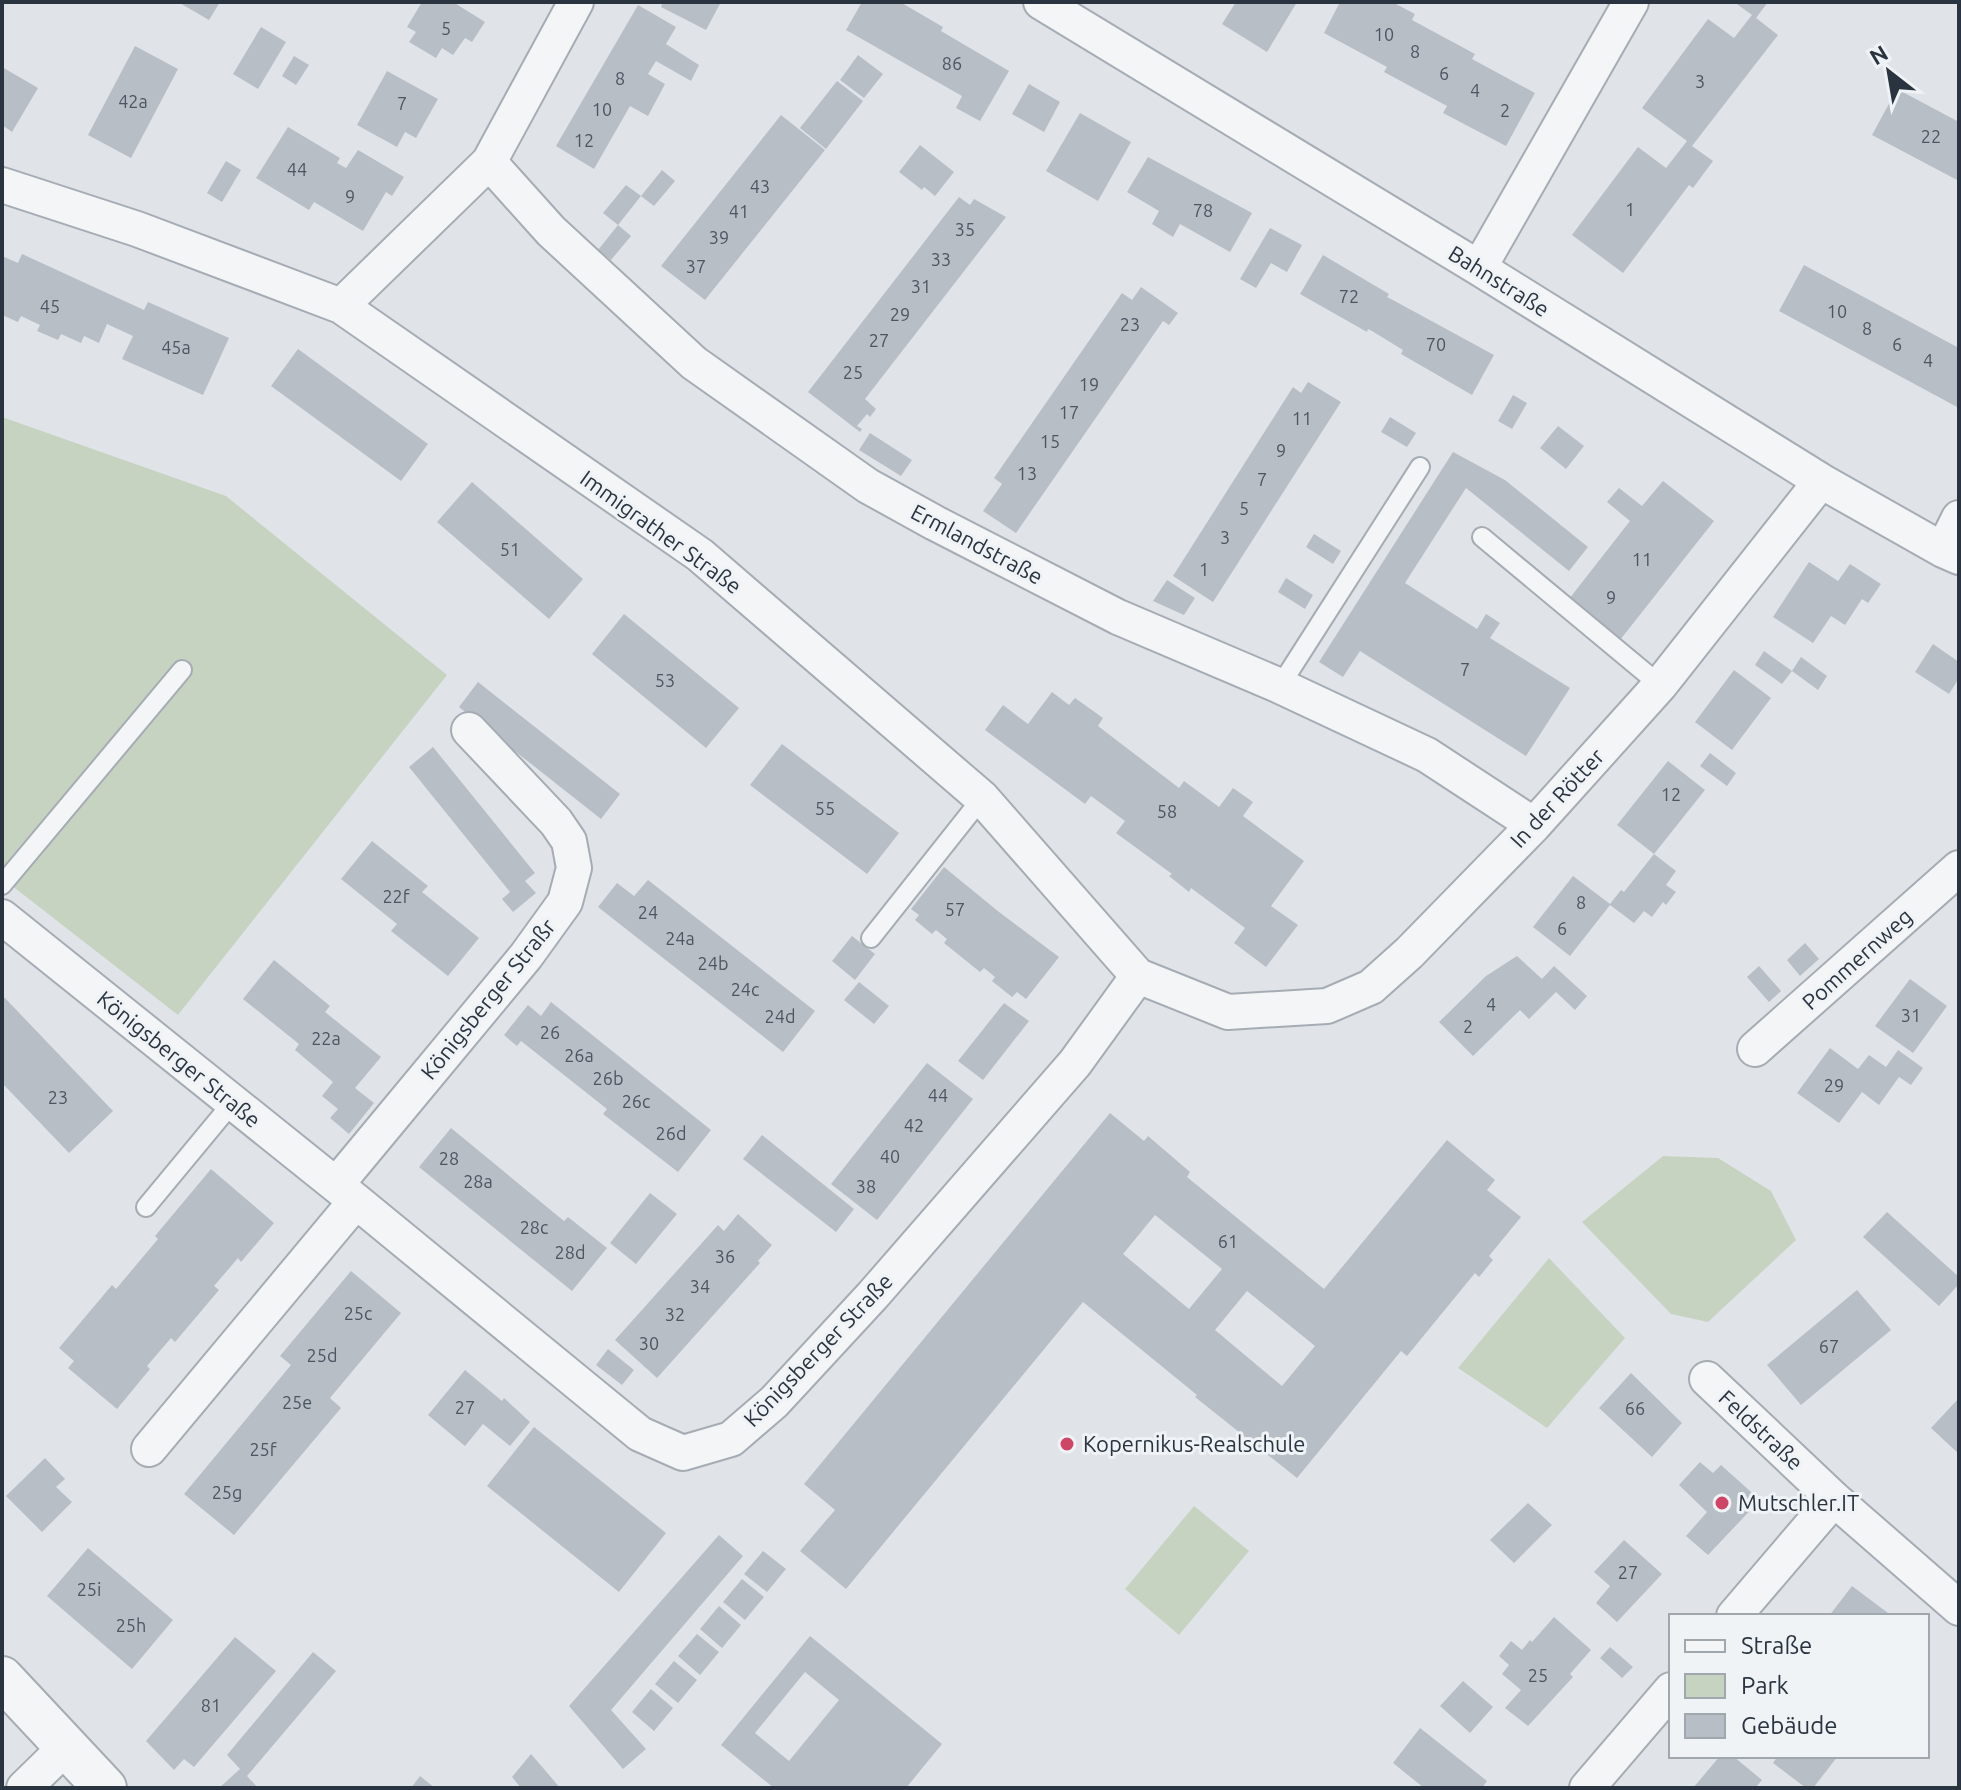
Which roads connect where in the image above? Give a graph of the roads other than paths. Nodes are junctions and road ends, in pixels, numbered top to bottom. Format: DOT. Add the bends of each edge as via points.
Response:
graph roads {
  1 [pos="576,2"];
  2 [pos="1041,2"];
  3 [pos="1631,2"];
  4 [pos="489,162"];
  5 [pos="2,185"];
  6 [pos="1479,268"];
  7 [pos="341,306"];
  8 [pos="1420,467"];
  9 [pos="1821,481"];
  10 [pos="1959,518"];
  11 [pos="1482,537"];
  12 [pos="1951,554"];
  13 [pos="182,670"];
  14 [pos="1660,685"];
  15 [pos="1280,686"];
  16 [pos="469,730"];
  17 [pos="982,798"];
  18 [pos="1534,825"];
  19 [pos="1959,868"];
  20 [pos="2,885"];
  21 [pos="2,917"];
  22 [pos="871,938"];
  23 [pos="1138,976"];
  24 [pos="1228,1012"];
  25 [pos="1755,1049"];
  26 [pos="233,1102"];
  27 [pos="346,1193"];
  28 [pos="146,1207"];
  29 [pos="1707,1379"];
  30 [pos="149,1449"];
  31 [pos="1834,1499"];
  32 [pos="1959,1608"];
  33 [pos="1736,1614"];
  34 [pos="2,1678"];
  35 [pos="1669,1692"];
  36 [pos="66,1747"];
  37 [pos="24,1788"];
  38 [pos="105,1788"];
  39 [pos="1587,1788"];
  1 -- 4 [label="street"];
  2 -- 6 [label="street, Bahnstraße"];
  3 -- 6 [label="street"];
  4 -- 7 [label="street"];
  4 -- 15 [label="street, Ermlandstraße" via="551,231 694,363 868,486 1118,617"];
  5 -- 7 [label="street, Immigrather Straße"];
  6 -- 9 [label="street, Bahnstraße"];
  7 -- 17 [label="street, Immigrather Straße" via="700,555"];
  8 -- 15 [label="lane"];
  9 -- 12 [label="street, Bahnstraße"];
  9 -- 14 [label="street, In der Rötter"];
  10 -- 12 [label="street"];
  11 -- 14 [label="lane"];
  13 -- 20 [label="lane"];
  14 -- 18 [label="street, In der Rötter"];
  15 -- 18 [label="street, Ermlandstraße" via="1427,755"];
  16 -- 27 [label="street, Königsberger Straßr" via="569,841 574,868 565,902"];
  17 -- 22 [label="lane"];
  17 -- 23 [label="street, Immigrather Straße"];
  18 -- 24 [label="street, In der Rötter" via="1371,987 1327,1006"];
  19 -- 25 [label="street, Pommernweg"];
  21 -- 26 [label="street, Königsberger Straße"];
  23 -- 24 [label="street, Immigrather Straße"];
  23 -- 27 [label="street, Königsberger Straße" via="1075,1063 873,1295 774,1402 731,1439 705,1447 683,1453 640,1434"];
  26 -- 27 [label="street, Königsberger Straße"];
  26 -- 28 [label="lane"];
  27 -- 30 [label="street"];
  29 -- 31 [label="street, Feldstraße"];
  31 -- 32 [label="street, Feldstraße"];
  31 -- 33 [label="street"];
  34 -- 36 [label="street"];
  35 -- 39 [label="street"];
  36 -- 37 [label="street"];
  36 -- 38 [label="street"];
}
